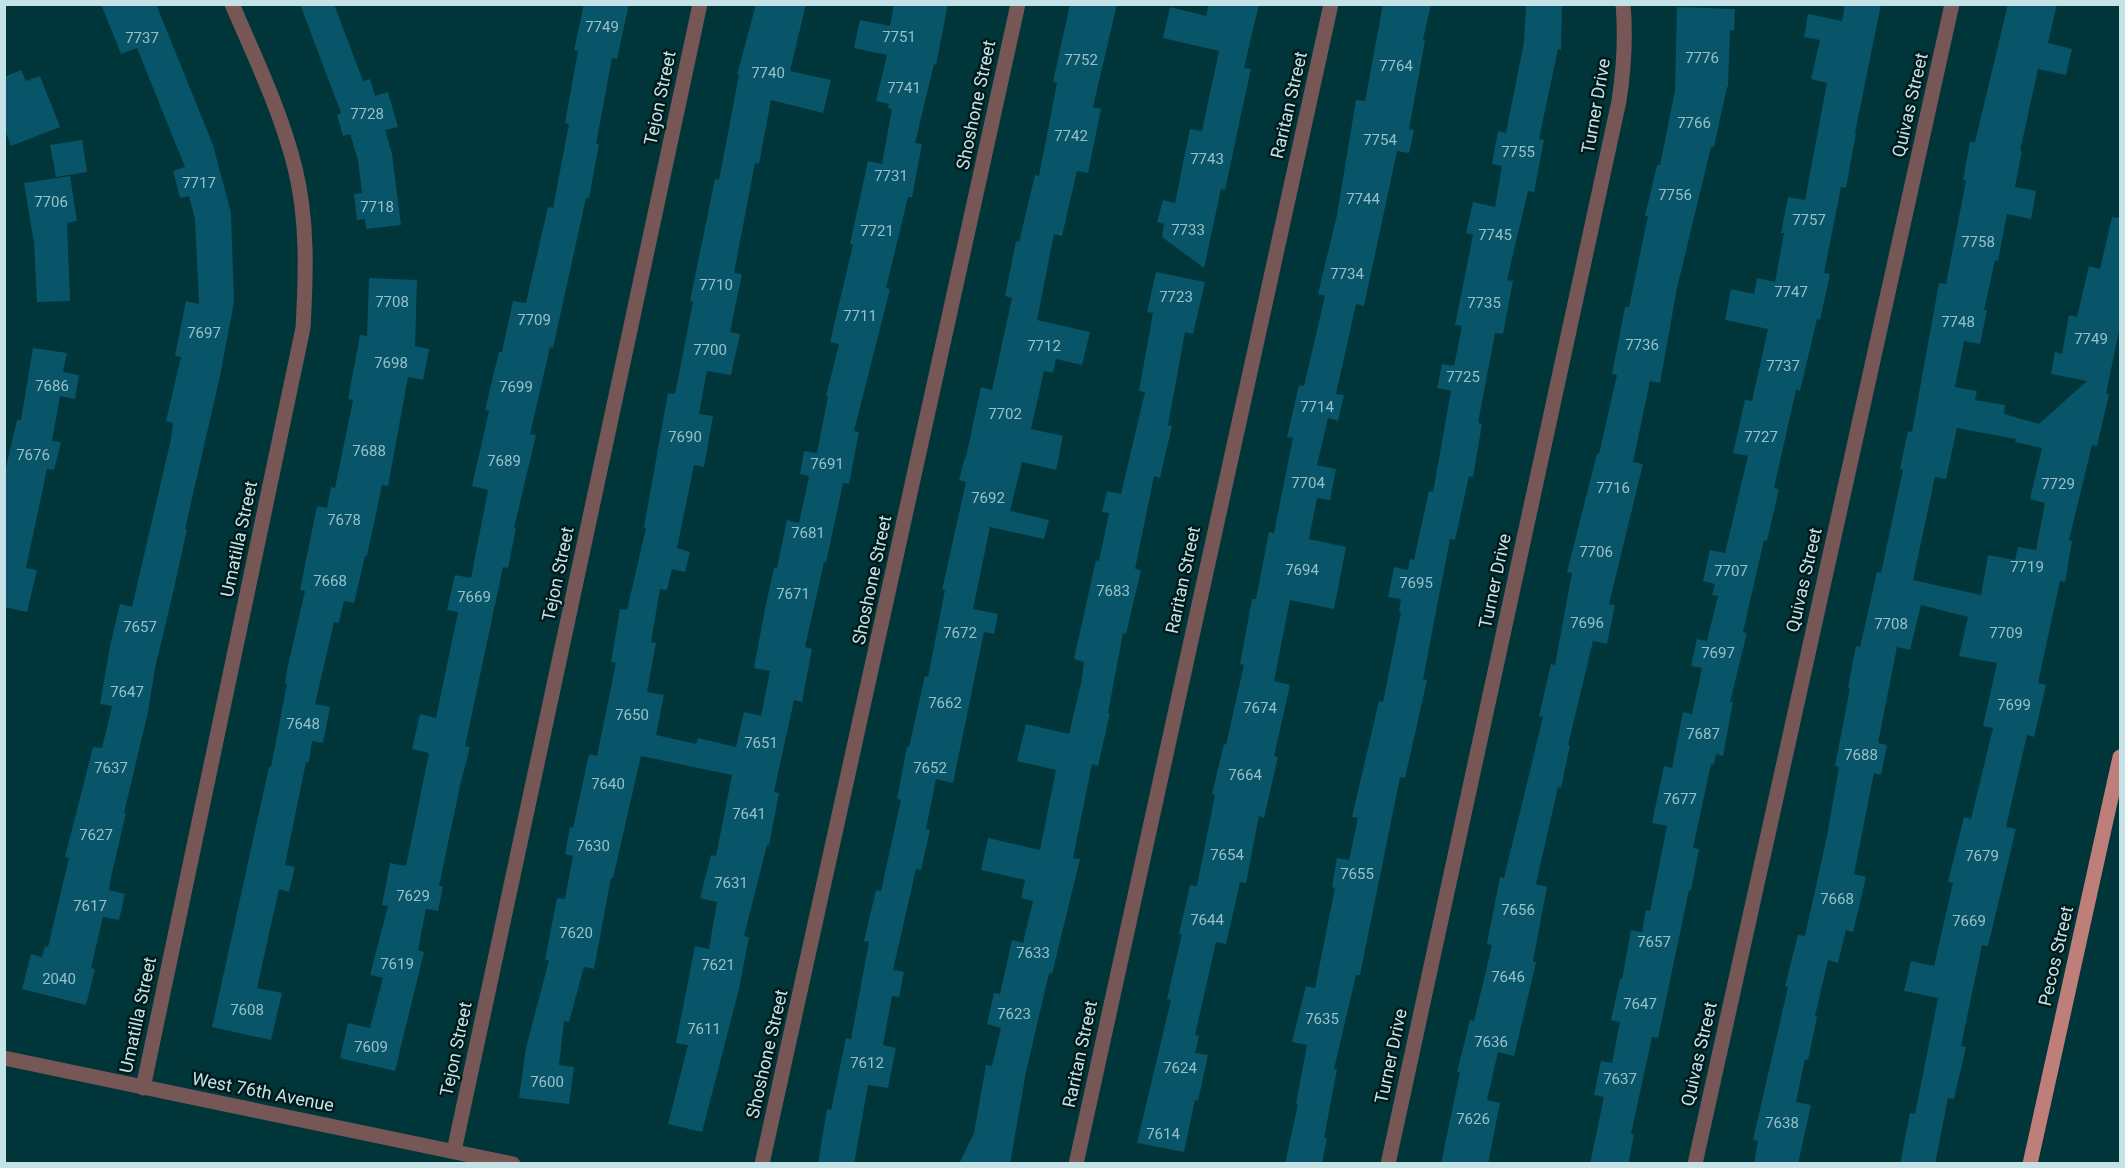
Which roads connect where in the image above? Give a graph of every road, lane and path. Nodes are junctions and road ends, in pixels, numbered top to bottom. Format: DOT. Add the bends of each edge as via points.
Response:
graph roads {
  1 [pos="232,4"];
  2 [pos="700,4"];
  3 [pos="1018,4"];
  4 [pos="1331,4"];
  5 [pos="1623,4"];
  6 [pos="1952,4"];
  7 [pos="2121,757"];
  8 [pos="4,1058"];
  9 [pos="143,1088"];
  10 [pos="453,1151"];
  11 [pos="504,1163"];
  12 [pos="762,1164"];
  13 [pos="1076,1164"];
  14 [pos="1388,1164"];
  15 [pos="1695,1164"];
  16 [pos="2030,1164"];
  1 -- 9 [label="street, Umatilla Street" via="272,98 296,170 305,240 303,328"];
  2 -- 10 [label="street, Tejon Street"];
  3 -- 12 [label="street, Shoshone Street"];
  4 -- 13 [label="street, Raritan Street"];
  5 -- 14 [label="street, Turner Drive" via="1626,35 1619,101"];
  6 -- 15 [label="street, Quivas Street"];
  7 -- 16 [label="main road, Pecos Street"];
  8 -- 9 [label="street, West 76th Avenue"];
  9 -- 10 [label="street, West 76th Avenue"];
  10 -- 11 [label="street, West 76th Avenue"];
}
